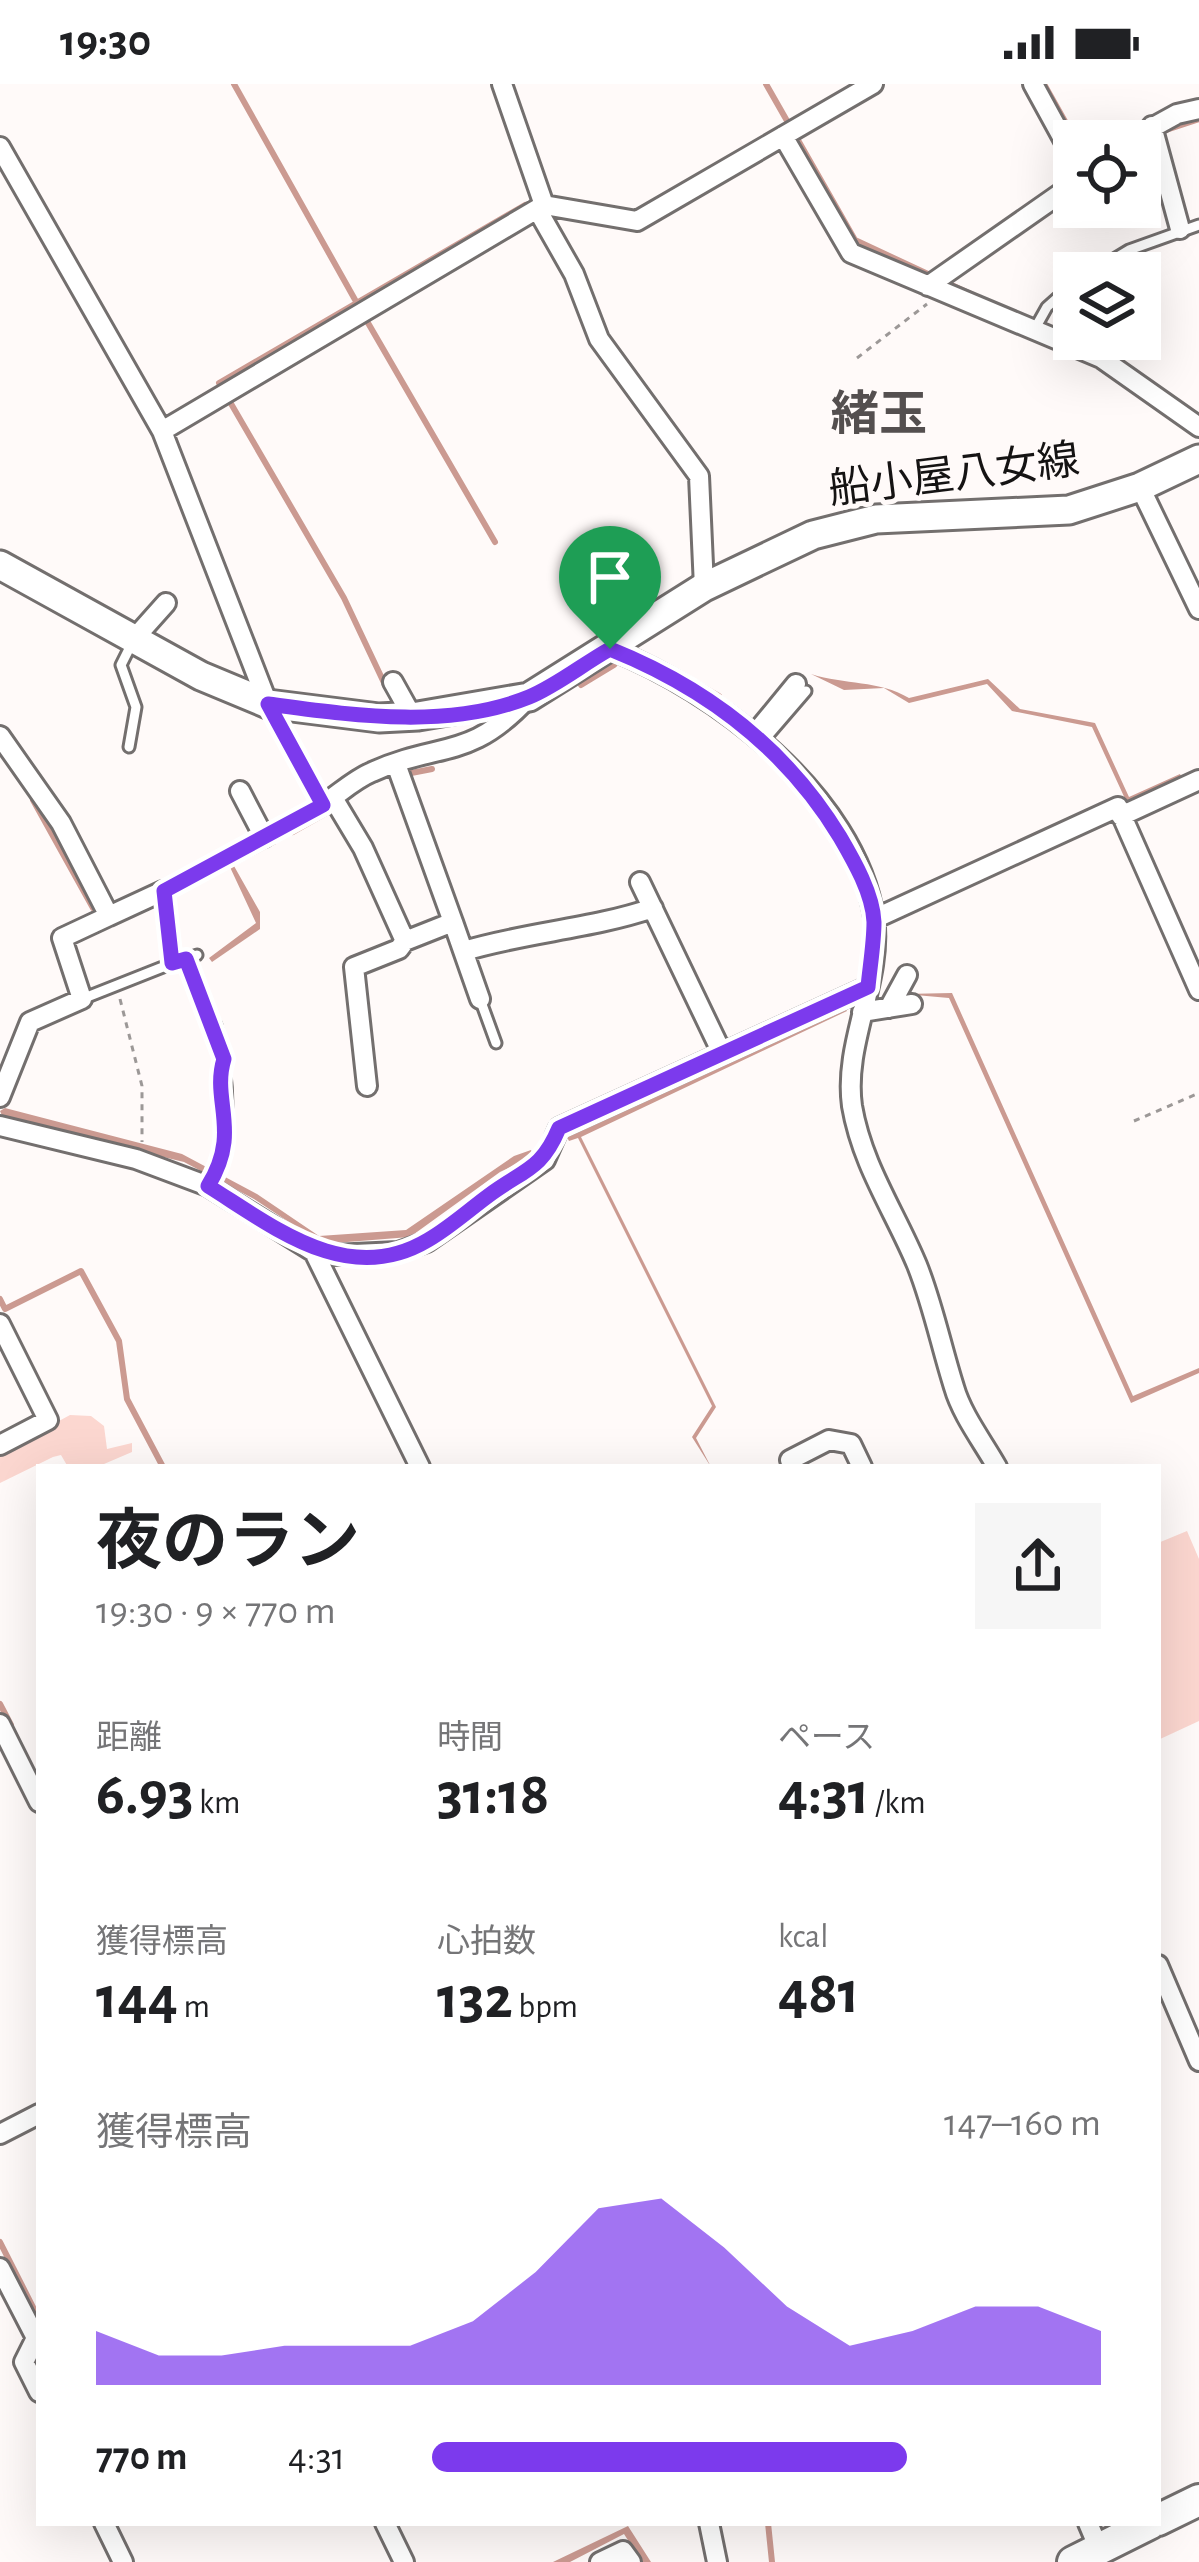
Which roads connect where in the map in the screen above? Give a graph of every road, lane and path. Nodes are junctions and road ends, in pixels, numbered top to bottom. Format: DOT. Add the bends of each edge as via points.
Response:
graph roads {
  1 [pos="502,84"];
  2 [pos="873,84"];
  3 [pos="1034,84"];
  4 [pos="1199,109"];
  5 [pos="1053,120"];
  6 [pos="1161,123"];
  7 [pos="782,136"];
  8 [pos="0,147"];
  9 [pos="1161,150"];
  10 [pos="1053,200"];
  11 [pos="540,207"];
  12 [pos="1190,227"];
  13 [pos="1136,252"];
  14 [pos="935,289"];
  15 [pos="1053,302"];
  16 [pos="1033,332"];
  17 [pos="857,358"];
  18 [pos="1199,428"];
  19 [pos="162,431"];
  20 [pos="1199,459"];
  21 [pos="1140,488"];
  22 [pos="0,566"];
  23 [pos="704,587"];
  24 [pos="166,603"];
  25 [pos="1198,603"];
  26 [pos="133,640"];
  27 [pos="610,649"];
  28 [pos="393,682"];
  29 [pos="801,687"];
  30 [pos="529,697"];
  31 [pos="268,704"];
  32 [pos="412,716"];
  33 [pos="0,736"];
  34 [pos="758,738"];
  35 [pos="129,747"];
  36 [pos="396,764"];
  37 [pos="1199,780"];
  38 [pos="240,790"];
  39 [pos="328,801"];
  40 [pos="1121,816"];
  41 [pos="264,836"];
  42 [pos="640,882"];
  43 [pos="164,891"];
  44 [pos="653,908"];
  45 [pos="109,916"];
  46 [pos="874,919"];
  47 [pos="453,922"];
  48 [pos="405,941"];
  49 [pos="464,952"];
  50 [pos="191,957"];
  51 [pos="172,963"];
  52 [pos="907,975"];
  53 [pos="115,986"];
  54 [pos="868,987"];
  55 [pos="1199,990"];
  56 [pos="82,999"];
  57 [pos="480,999"];
  58 [pos="912,1004"];
  59 [pos="889,1007"];
  60 [pos="862,1012"];
  61 [pos="216,1025"];
  62 [pos="496,1043"];
  63 [pos="722,1053"];
  64 [pos="367,1086"];
  65 [pos="1199,1093"];
  66 [pos="0,1097"];
  67 [pos="1134,1121"];
  68 [pos="0,1126"];
  69 [pos="140,1160"];
  70 [pos="208,1186"];
  71 [pos="314,1252"];
  72 [pos="0,1324"];
  73 [pos="0,1445"];
  74 [pos="419,1464"];
  75 [pos="792,1464"];
  76 [pos="861,1464"];
  77 [pos="995,1464"];
  78 [pos="0,1724"];
  79 [pos="36,1796"];
  80 [pos="1161,1972"];
  81 [pos="1199,2061"];
  82 [pos="36,2116"];
  83 [pos="0,2134"];
  84 [pos="0,2268"];
  85 [pos="36,2331"];
  86 [pos="36,2335"];
  87 [pos="36,2386"];
  88 [pos="1199,2500"];
  89 [pos="1161,2518"];
  90 [pos="105,2526"];
  91 [pos="386,2526"];
  92 [pos="710,2526"];
  93 [pos="1140,2526"];
  94 [pos="1086,2544"];
  95 [pos="123,2562"];
  96 [pos="404,2562"];
  97 [pos="600,2562"];
  98 [pos="631,2562"];
  99 [pos="717,2562"];
  1 -- 11 [label="street"];
  2 -- 7 [label="street"];
  3 -- 5 [label="street"];
  4 -- 6 [label="street"];
  7 -- 11 [label="street" via="637,221"];
  7 -- 14 [label="street" via="850,253"];
  8 -- 19 [label="street"];
  9 -- 12 [label="street"];
  10 -- 14 [label="street"];
  11 -- 19 [label="street"];
  11 -- 23 [label="street" via="599,339 699,476"];
  12 -- 13 [label="lane"];
  14 -- 16 [label="street"];
  14 -- 17 [label="path"];
  15 -- 16 [label="lane"];
  16 -- 18 [label="street" via="1101,358"];
  19 -- 31 [label="street"];
  20 -- 21 [label="main road, 船小屋八女線"];
  21 -- 23 [label="main road, 船小屋八女線" via="1069,510 876,519 813,535"];
  21 -- 25 [label="street"];
  22 -- 26 [label="main road, 船小屋八女線"];
  23 -- 27 [label="main road, 船小屋八女線"];
  24 -- 26 [label="street"];
  26 -- 31 [label="main road, 船小屋八女線"];
  26 -- 35 [label="lane" via="121,665 136,707"];
  27 -- 30 [label="main road, 船小屋八女線"];
  27 -- 34 [label="street" via="652,666"];
  28 -- 32 [label="street"];
  29 -- 34 [label="street"];
  30 -- 32 [label="main road, 船小屋八女線"];
  30 -- 36 [label="street" via="459,750"];
  31 -- 32 [label="main road, 船小屋八女線"];
  31 -- 39 [label="lane"];
  33 -- 45 [label="street" via="61,823"];
  34 -- 46 [label="street" via="811,790 860,876"];
  36 -- 39 [label="street"];
  36 -- 47 [label="street"];
  37 -- 40 [label="street"];
  38 -- 41 [label="street"];
  39 -- 41 [label="lane"];
  39 -- 48 [label="street" via="364,848"];
  40 -- 46 [label="street" via="1118,807"];
  40 -- 55 [label="street"];
  41 -- 43 [label="lane"];
  42 -- 44 [label="street"];
  43 -- 45 [label="street"];
  43 -- 51 [label="lane"];
  44 -- 49 [label="street"];
  44 -- 63 [label="street"];
  45 -- 56 [label="street" via="62,938"];
  46 -- 54 [label="street"];
  47 -- 48 [label="street"];
  47 -- 49 [label="street"];
  48 -- 64 [label="street" via="354,967"];
  49 -- 57 [label="street"];
  50 -- 51 [label="lane"];
  50 -- 61 [label="path"];
  51 -- 53 [label="lane"];
  52 -- 59 [label="street"];
  53 -- 56 [label="lane"];
  53 -- 69 [label="path" via="142,1085"];
  54 -- 60 [label="street"];
  54 -- 63 [label="street"];
  56 -- 66 [label="street" via="30,1022"];
  57 -- 62 [label="lane"];
  58 -- 59 [label="street"];
  59 -- 60 [label="street"];
  60 -- 77 [label="street" via="849,1066 853,1109 881,1200 935,1312 955,1392"];
  61 -- 70 [label="lane" via="228,1122"];
  63 -- 71 [label="street" via="559,1128 545,1160 427,1242 398,1252"];
  65 -- 67 [label="path"];
  68 -- 69 [label="street"];
  69 -- 70 [label="street"];
  70 -- 71 [label="street"];
  71 -- 74 [label="street"];
  72 -- 73 [label="street" via="48,1420"];
  75 -- 76 [label="street" via="829,1440 851,1444"];
  78 -- 79 [label="street"];
  80 -- 81 [label="street"];
  82 -- 83 [label="street"];
  84 -- 85 [label="street"];
  86 -- 87 [label="street" via="24,2362"];
  88 -- 89 [label="main road"];
  90 -- 95 [label="street"];
  91 -- 96 [label="street"];
  92 -- 99 [label="street"];
  93 -- 94 [label="main road"];
  97 -- 98 [label="street" via="623,2551"];
}
